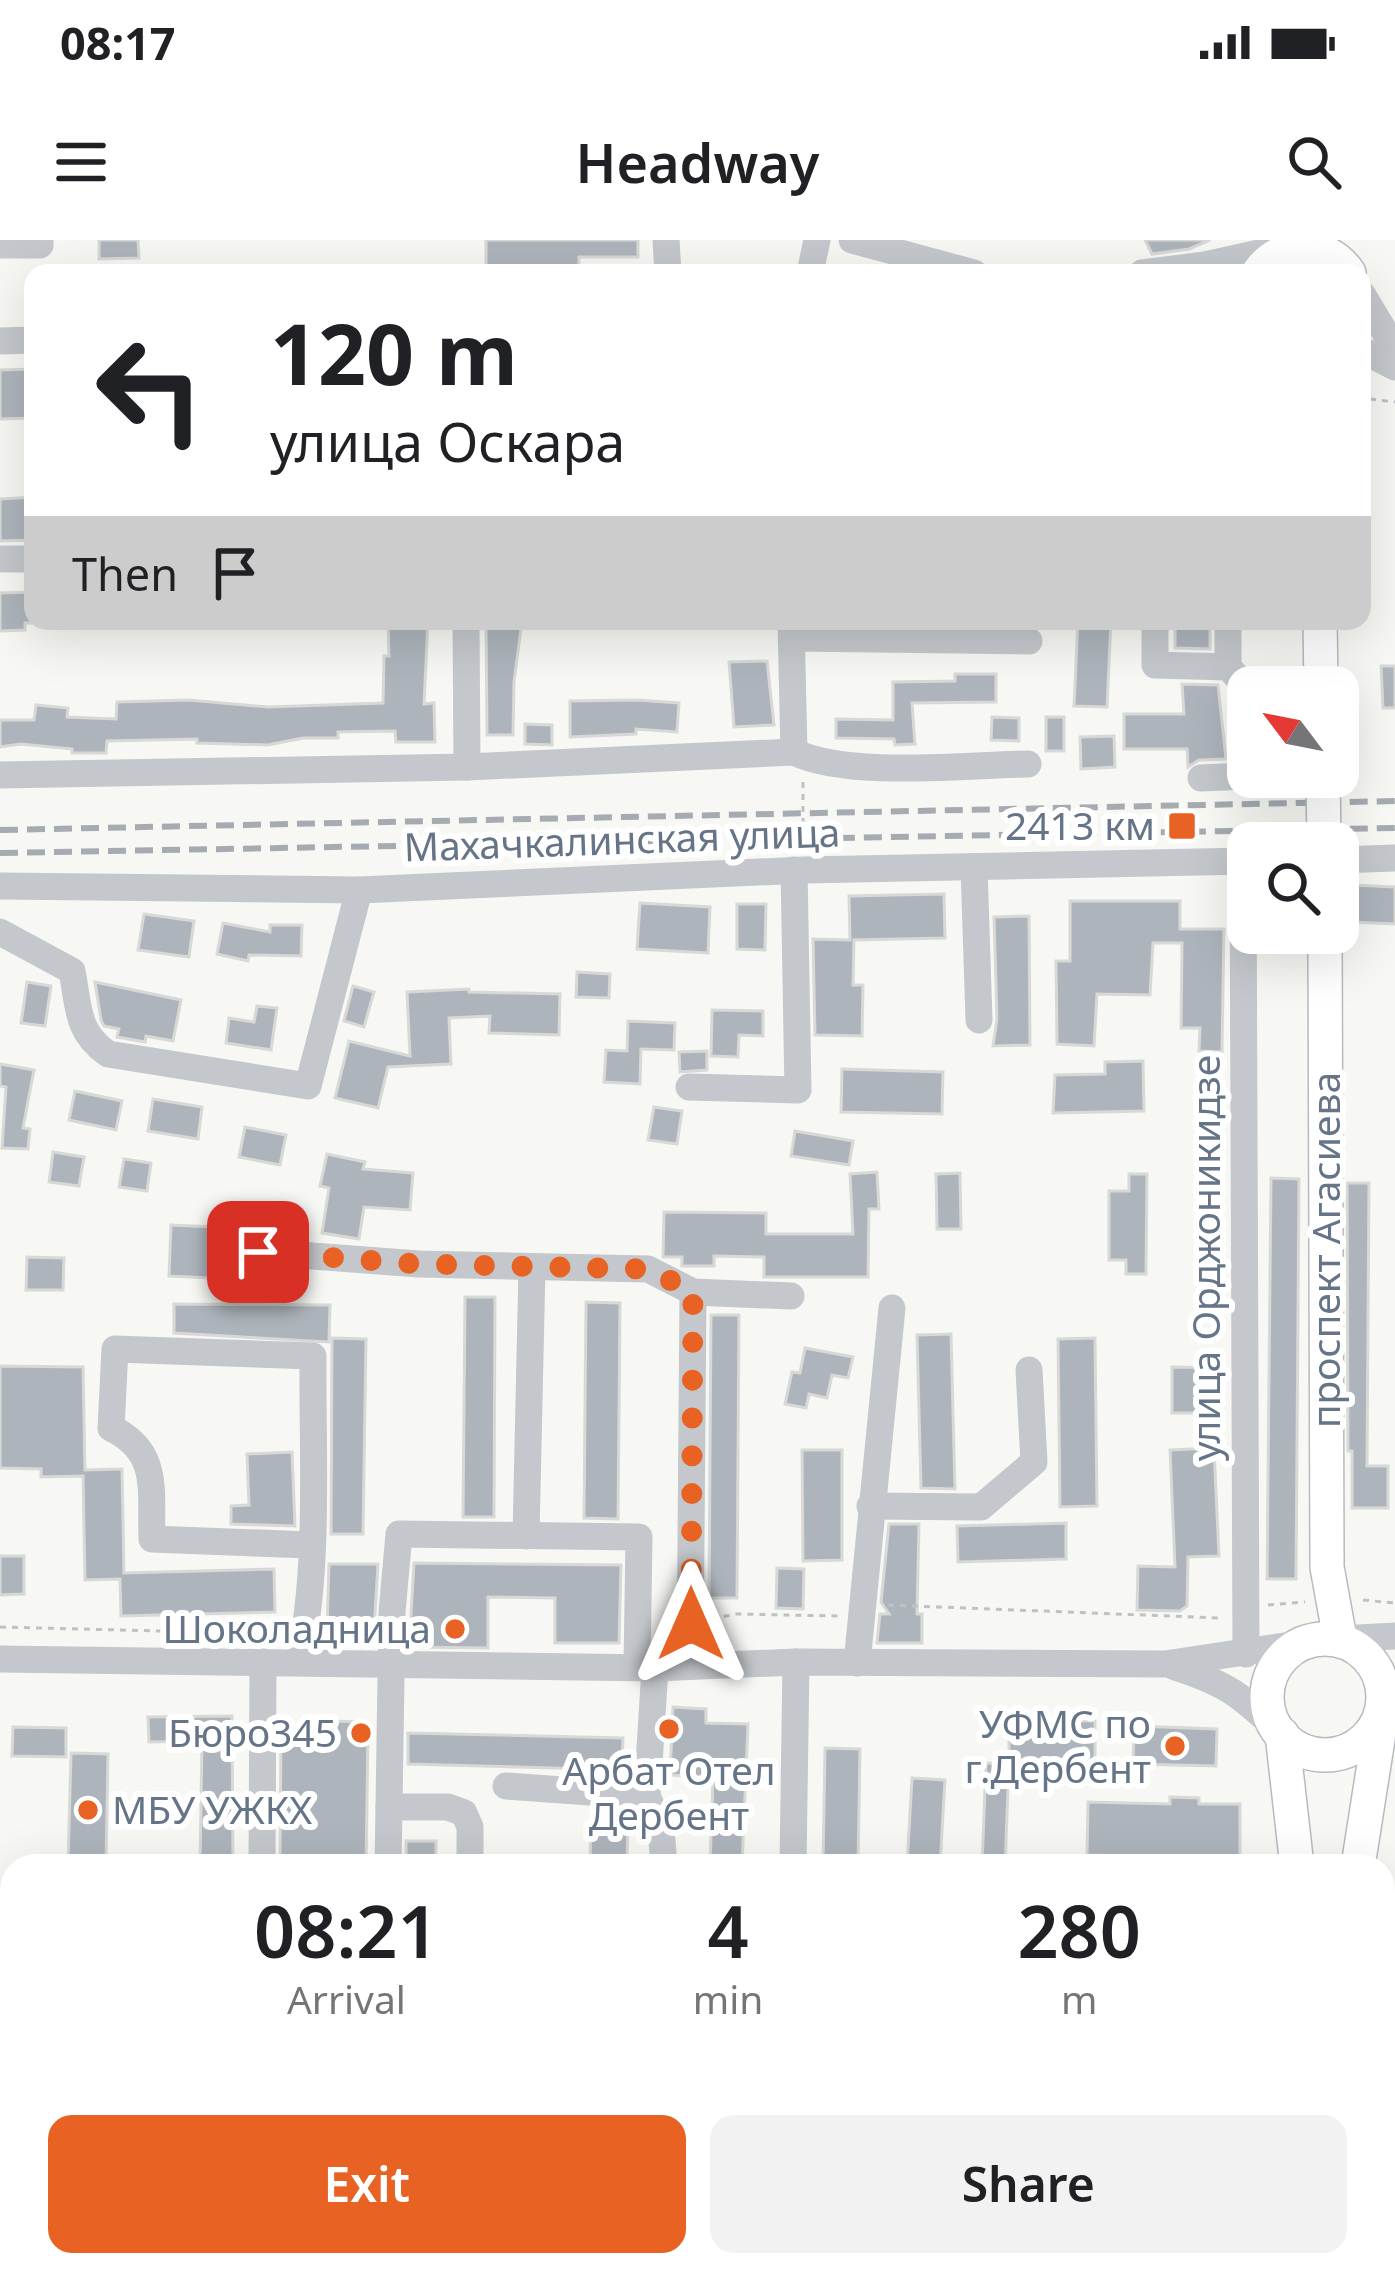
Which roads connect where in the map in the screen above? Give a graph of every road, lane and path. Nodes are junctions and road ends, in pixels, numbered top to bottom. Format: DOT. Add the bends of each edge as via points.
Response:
graph roads {
  1 [pos="40,240"];
  2 [pos="849,240"];
  3 [pos="0,245"];
  4 [pos="1269,261"];
  5 [pos="904,263"];
  6 [pos="1221,264"];
  7 [pos="1342,264"];
  8 [pos="1371,309"];
  9 [pos="1395,349"];
  10 [pos="466,630"];
  11 [pos="791,630"];
  12 [pos="1155,630"];
  13 [pos="1228,630"];
  14 [pos="1320,630"];
  15 [pos="1028,641"];
  16 [pos="1228,666"];
  17 [pos="1321,666"];
  18 [pos="1227,667"];
  19 [pos="798,754"];
  20 [pos="1028,764"];
  21 [pos="467,767"];
  22 [pos="0,775"];
  23 [pos="1227,777"];
  24 [pos="1201,778"];
  25 [pos="1395,859"];
  26 [pos="1359,860"];
  27 [pos="1227,861"];
  28 [pos="799,862"];
  29 [pos="974,867"];
  30 [pos="0,886"];
  31 [pos="358,890"];
  32 [pos="0,932"];
  33 [pos="1245,954"];
  34 [pos="1326,954"];
  35 [pos="979,1020"];
  36 [pos="689,1087"];
  37 [pos="258,1252"];
  38 [pos="532,1267"];
  39 [pos="693,1292"];
  40 [pos="790,1296"];
  41 [pos="892,1308"];
  42 [pos="1029,1370"];
  43 [pos="870,1506"];
  44 [pos="526,1537"];
  45 [pos="310,1545"];
  46 [pos="1327,1567"];
  47 [pos="1395,1636"];
  48 [pos="1340,1639"];
  49 [pos="1298,1644"];
  50 [pos="1246,1654"];
  51 [pos="0,1659"];
  52 [pos="299,1660"];
  53 [pos="263,1662"];
  54 [pos="796,1662"];
  55 [pos="392,1663"];
  56 [pos="856,1663"];
  57 [pos="690,1664"];
  58 [pos="1166,1664"];
  59 [pos="646,1667"];
  60 [pos="1388,1717"];
  61 [pos="1282,1733"];
  62 [pos="506,1786"];
  63 [pos="647,1796"];
  64 [pos="389,1807"];
  65 [pos="262,1854"];
  66 [pos="388,1854"];
  67 [pos="470,1854"];
  68 [pos="663,1854"];
  69 [pos="793,1854"];
  70 [pos="1296,1854"];
  71 [pos="1360,1854"];
  1 -- 3 [label="street"];
  2 -- 5 [label="street"];
  4 -- 6 [label="street"];
  4 -- 7 [label="main road" via="1297,243 1330,250"];
  8 -- 9 [label="street"];
  10 -- 21 [label="street"];
  11 -- 15 [label="street"];
  11 -- 19 [label="street"];
  12 -- 18 [label="street" via="1155,664"];
  13 -- 16 [label="street"];
  14 -- 17 [label="main road"];
  19 -- 20 [label="street, Махачкалинская улица" via="895,767"];
  19 -- 21 [label="street, Махачкалинская улица"];
  19 -- 28 [label="path"];
  21 -- 22 [label="street, Махачкалинская улица"];
  23 -- 24 [label="street"];
  25 -- 26 [label="street"];
  27 -- 29 [label="street, Махачкалинская улица"];
  28 -- 29 [label="street, Махачкалинская улица"];
  28 -- 31 [label="street, Махачкалинская улица"];
  28 -- 36 [label="street" via="798,1090"];
  29 -- 35 [label="street"];
  30 -- 31 [label="street, Махачкалинская улица"];
  31 -- 32 [label="street" via="308,1087 108,1054 80,1020 72,971"];
  33 -- 50 [label="street, улица Орджоникидзе"];
  34 -- 46 [label="main road, проспект Агасиева"];
  37 -- 38 [label="street"];
  38 -- 39 [label="street" via="648,1269"];
  38 -- 44 [label="street"];
  39 -- 40 [label="street"];
  39 -- 57 [label="street"];
  41 -- 43 [label="street"];
  42 -- 43 [label="street" via="1034,1462 981,1507"];
  43 -- 56 [label="street"];
  44 -- 55 [label="street" via="398,1534"];
  44 -- 59 [label="street" via="639,1538"];
  45 -- 45 [label="street" via="152,1539 149,1463 134,1439 111,1428 115,1349 313,1356"];
  45 -- 52 [label="street"];
  46 -- 48 [label="main road, проспект Агасиева"];
  46 -- 49 [label="main road, проспект Агасиева"];
  47 -- 48 [label="street"];
  48 -- 49 [label="main road"];
  48 -- 60 [label="main road" via="1364,1654"];
  49 -- 50 [label="street"];
  49 -- 61 [label="main road" via="1282,1654 1268,1689"];
  50 -- 58 [label="street"];
  51 -- 53 [label="street"];
  52 -- 53 [label="street"];
  52 -- 55 [label="street"];
  53 -- 65 [label="street"];
  54 -- 56 [label="street"];
  54 -- 57 [label="street"];
  54 -- 69 [label="street"];
  55 -- 59 [label="street"];
  55 -- 64 [label="street"];
  56 -- 58 [label="street"];
  57 -- 59 [label="street"];
  58 -- 61 [label="street" via="1240,1693"];
  59 -- 63 [label="street"];
  60 -- 61 [label="main road" via="1337,1756 1315,1754"];
  60 -- 71 [label="main road"];
  61 -- 70 [label="main road"];
  62 -- 63 [label="street"];
  63 -- 68 [label="street"];
  64 -- 66 [label="street"];
  64 -- 67 [label="street" via="464,1813"];
}
